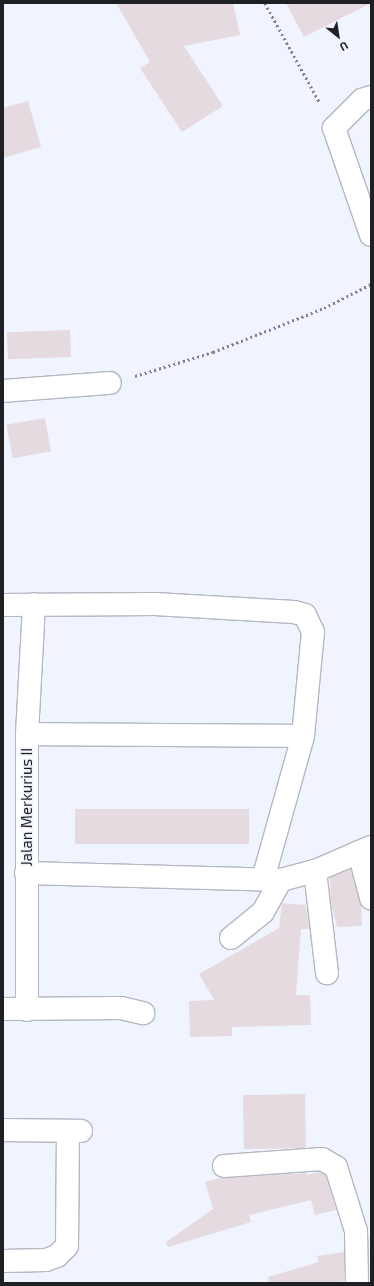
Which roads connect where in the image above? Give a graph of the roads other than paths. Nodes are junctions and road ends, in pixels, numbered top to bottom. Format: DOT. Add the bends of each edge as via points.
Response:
graph roads {
  1 [pos="371,97"];
  2 [pos="371,236"];
  3 [pos="110,383"];
  4 [pos="3,391"];
  5 [pos="34,604"];
  6 [pos="3,605"];
  7 [pos="27,734"];
  8 [pos="303,736"];
  9 [pos="365,849"];
  10 [pos="315,871"];
  11 [pos="26,873"];
  12 [pos="272,880"];
  13 [pos="371,898"];
  14 [pos="231,938"];
  15 [pos="328,972"];
  16 [pos="3,1009"];
  17 [pos="27,1010"];
  18 [pos="142,1013"];
  19 [pos="3,1130"];
  20 [pos="224,1166"];
  21 [pos="364,1229"];
  22 [pos="3,1261"];
  23 [pos="357,1283"];
  1 -- 2 [label="street" via="362,100 334,128"];
  3 -- 4 [label="street"];
  5 -- 6 [label="street"];
  5 -- 7 [label="street, Jalan Merkurius II"];
  5 -- 8 [label="street" via="155,604 294,612 305,615 313,632"];
  7 -- 8 [label="street"];
  7 -- 11 [label="street, Jalan Merkurius II"];
  8 -- 12 [label="street"];
  9 -- 10 [label="street"];
  9 -- 13 [label="street"];
  10 -- 12 [label="street"];
  10 -- 15 [label="street"];
  11 -- 12 [label="street"];
  11 -- 17 [label="street, Jalan Merkurius II"];
  12 -- 14 [label="street" via="263,912"];
  16 -- 17 [label="street"];
  17 -- 18 [label="street" via="121,1008"];
  19 -- 22 [label="street" via="74,1131 67,1246 57,1256 46,1260"];
  20 -- 21 [label="street" via="322,1159 336,1167"];
  21 -- 23 [label="street"];
}
